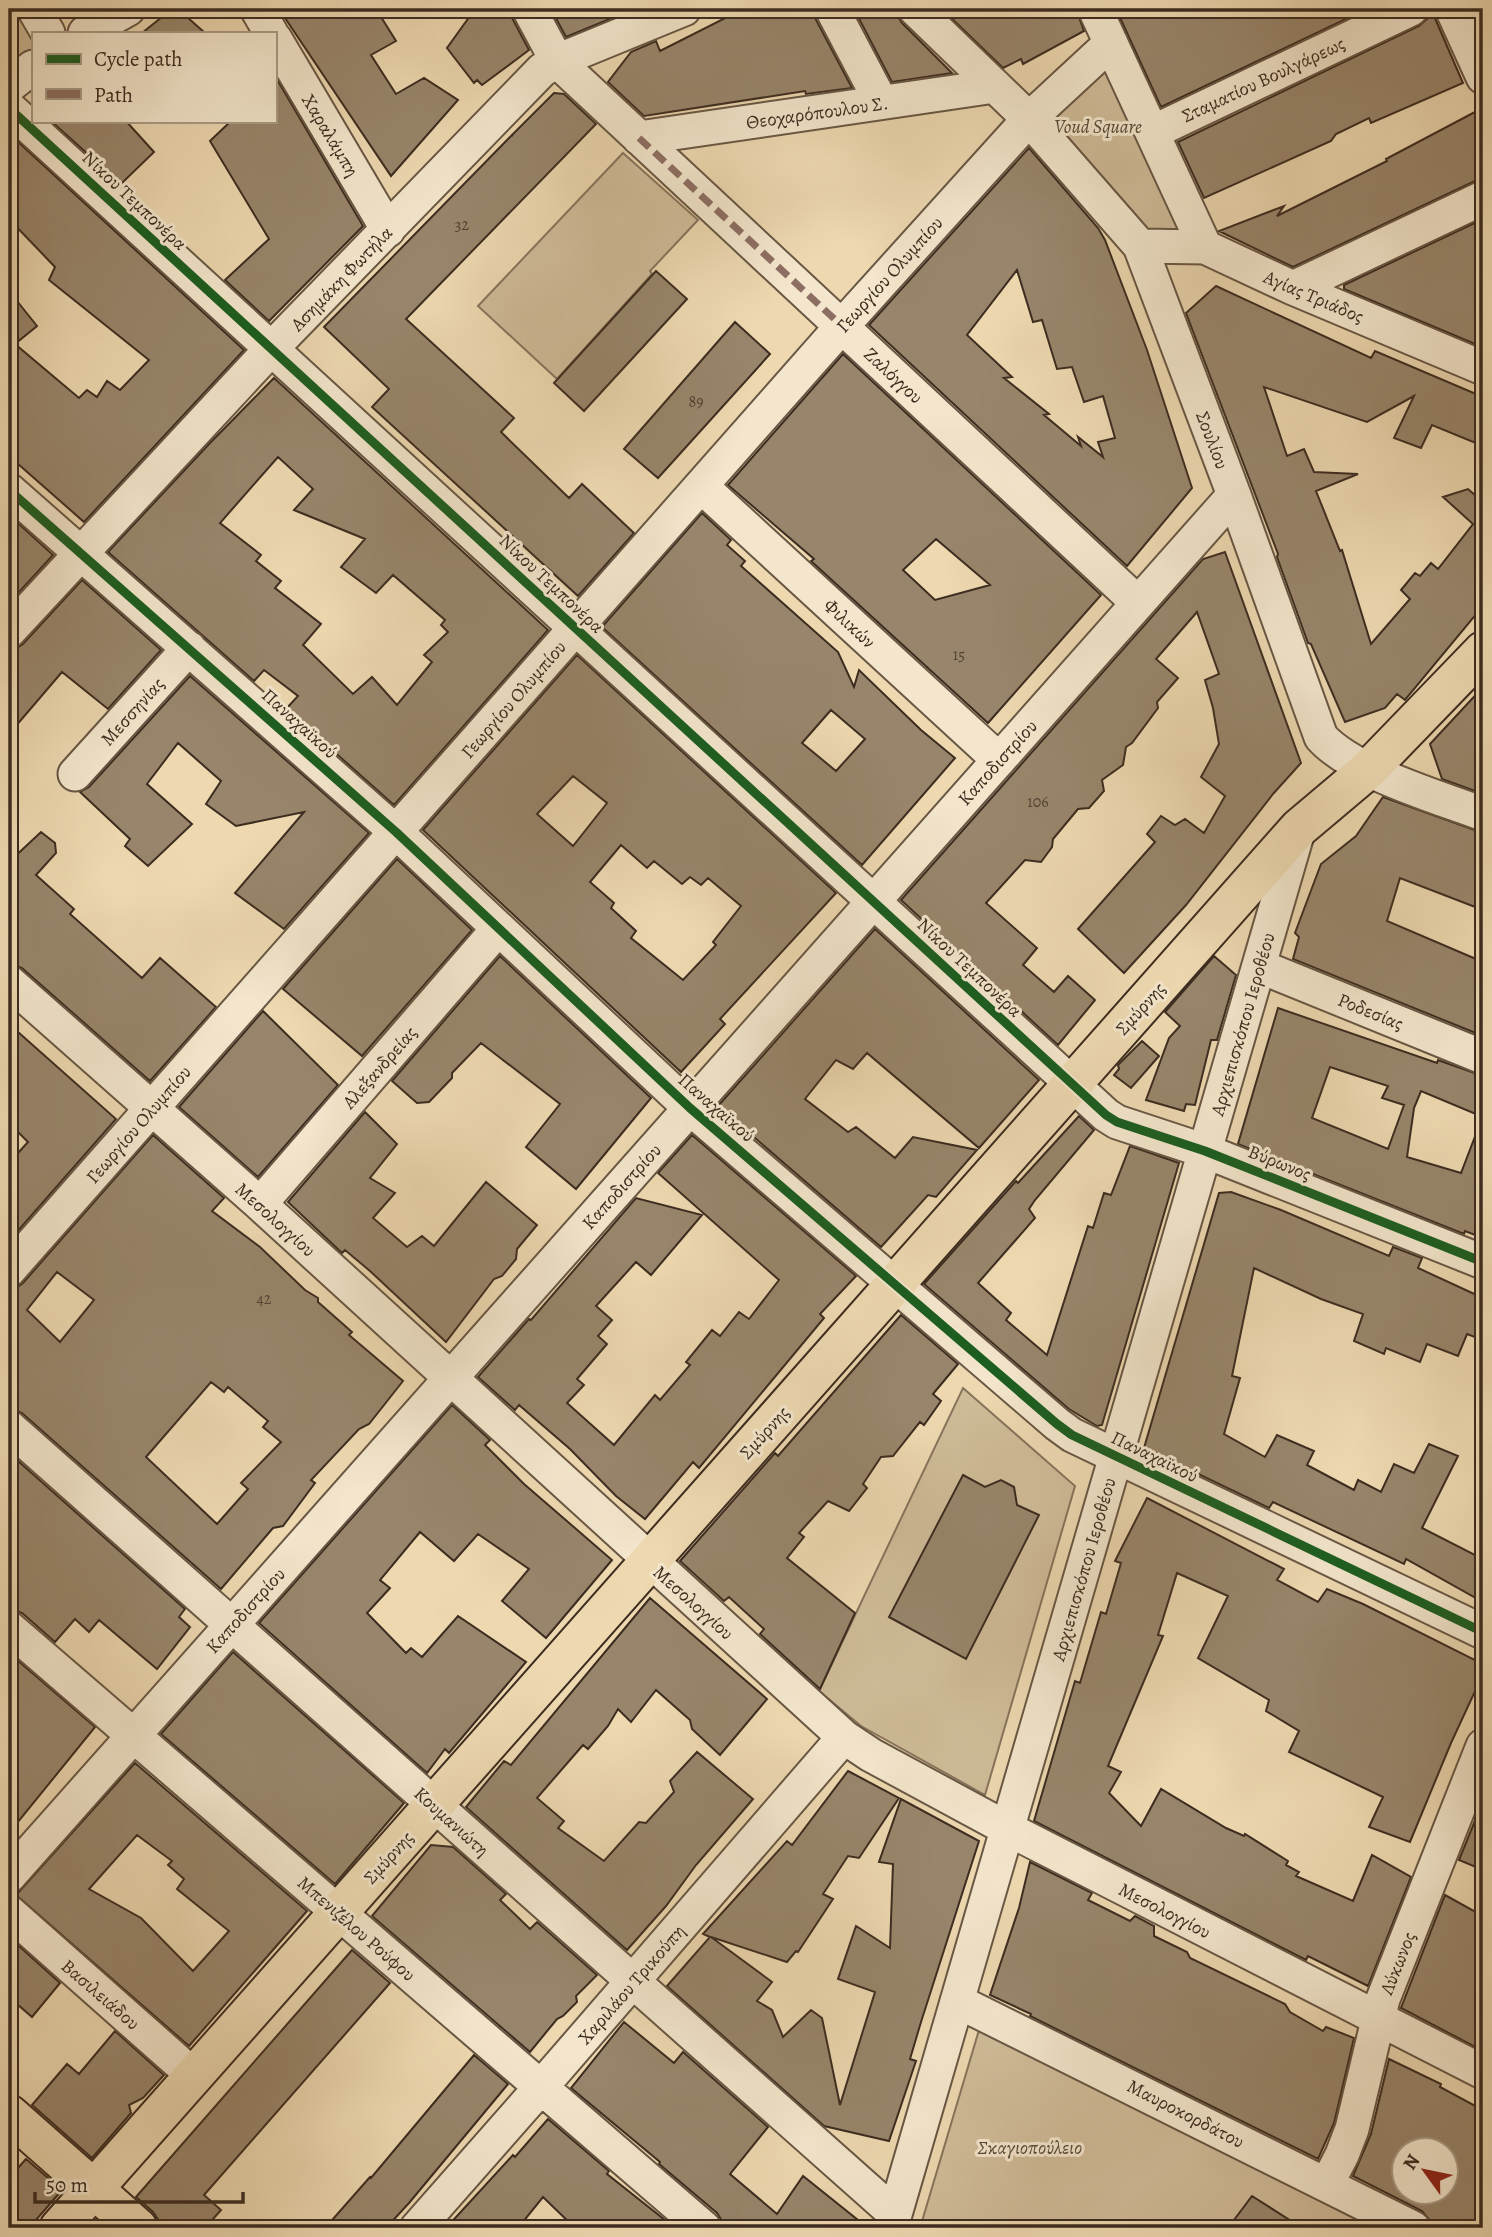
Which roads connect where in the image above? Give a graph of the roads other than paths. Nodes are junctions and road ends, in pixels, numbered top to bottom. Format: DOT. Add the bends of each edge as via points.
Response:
graph roads {
  1 [pos="34,9"];
  2 [pos="128,9"];
  3 [pos="257,9"];
  4 [pos="529,9"];
  5 [pos="684,9"];
  6 [pos="832,9"];
  7 [pos="915,9"];
  8 [pos="1095,9"];
  9 [pos="1411,9"];
  10 [pos="1452,9"];
  11 [pos="47,32"];
  12 [pos="87,32"];
  13 [pos="270,32"];
  14 [pos="276,41"];
  15 [pos="1111,43"];
  16 [pos="557,61"];
  17 [pos="32,68"];
  18 [pos="1483,77"];
  19 [pos="9,86"];
  20 [pos="995,86"];
  21 [pos="881,102"];
  22 [pos="9,108"];
  23 [pos="1029,119"];
  24 [pos="1153,132"];
  25 [pos="639,138"];
  26 [pos="1483,198"];
  27 [pos="388,230"];
  28 [pos="1140,246"];
  29 [pos="1205,247"];
  30 [pos="1293,288"];
  31 [pos="842,326"];
  32 [pos="271,349"];
  33 [pos="1483,368"];
  34 [pos="701,486"];
  35 [pos="9,490"];
  36 [pos="1234,495"];
  37 [pos="80,552"];
  38 [pos="1138,603"];
  39 [pos="575,628"];
  40 [pos="9,631"];
  41 [pos="188,648"];
  42 [pos="1483,651"];
  43 [pos="999,760"];
  44 [pos="1369,769"];
  45 [pos="75,774"];
  46 [pos="1483,814"];
  47 [pos="1299,828"];
  48 [pos="396,832"];
  49 [pos="873,902"];
  50 [pos="498,929"];
  51 [pos="1259,966"];
  52 [pos="9,982"];
  53 [pos="1483,1057"];
  54 [pos="1072,1084"];
  55 [pos="151,1108"];
  56 [pos="690,1108"];
  57 [pos="1205,1151"];
  58 [pos="260,1204"];
  59 [pos="1483,1262"];
  60 [pos="9,1270"];
  61 [pos="895,1284"];
  62 [pos="450,1378"];
  63 [pos="9,1427"];
  64 [pos="1116,1456"];
  65 [pos="649,1562"];
  66 [pos="232,1625"];
  67 [pos="9,1628"];
  68 [pos="1483,1632"];
  69 [pos="134,1735"];
  70 [pos="844,1737"];
  71 [pos="1483,1746"];
  72 [pos="434,1805"];
  73 [pos="1008,1829"];
  74 [pos="9,1876"];
  75 [pos="9,1912"];
  76 [pos="339,1913"];
  77 [pos="633,1981"];
  78 [pos="957,2001"];
  79 [pos="1377,2018"];
  80 [pos="1483,2072"];
  81 [pos="194,2076"];
  82 [pos="541,2087"];
  83 [pos="9,2114"];
  84 [pos="1327,2184"];
  85 [pos="94,2189"];
  86 [pos="893,2221"];
  87 [pos="59,2228"];
  88 [pos="138,2228"];
  89 [pos="416,2228"];
  90 [pos="704,2228"];
  91 [pos="1413,2228"];
  1 -- 11 [label="street"];
  2 -- 12 [label="street"];
  3 -- 13 [label="street"];
  4 -- 16 [label="street, Ζαλόγγου"];
  5 -- 16 [label="street, Ασημάκη Φωτήλα"];
  6 -- 21 [label="street"];
  7 -- 20 [label="street, Σουλίου"];
  8 -- 15 [label="street"];
  9 -- 24 [label="street, Σταματίου Βουλγάρεως"];
  10 -- 18 [label="street"];
  14 -- 27 [label="street, Χαραλάμπη"];
  15 -- 23 [label="street, Γεωργίου Ολυμπίου"];
  15 -- 24 [label="street"];
  16 -- 25 [label="street, Ζαλόγγου"];
  16 -- 27 [label="street, Ασημάκη Φωτήλα" via="542,70"];
  17 -- 19 [label="street"];
  20 -- 21 [label="street, Θεοχαρόπουλου Σ."];
  20 -- 23 [label="street, Σουλίου"];
  21 -- 25 [label="street, Θεοχαρόπουλου Σ."];
  22 -- 32 [label="street, Νίκου Τεμπονέρα"];
  23 -- 28 [label="street, Σουλίου"];
  23 -- 31 [label="street, Γεωργίου Ολυμπίου"];
  24 -- 29 [label="street"];
  25 -- 31 [label="street, Ζαλόγγου"];
  26 -- 30 [label="street"];
  27 -- 32 [label="street, Ασημάκη Φωτήλα"];
  28 -- 29 [label="street, Αγίας Τριάδος"];
  28 -- 36 [label="street, Σουλίου"];
  29 -- 30 [label="street, Αγίας Τριάδος"];
  30 -- 33 [label="street, Αγίας Τριάδος"];
  31 -- 34 [label="street, Γεωργίου Ολυμπίου"];
  31 -- 38 [label="street, Ζαλόγγου"];
  32 -- 37 [label="street, Ασημάκη Φωτήλα"];
  32 -- 39 [label="street, Νίκου Τεμπονέρα"];
  34 -- 39 [label="street, Γεωργίου Ολυμπίου"];
  34 -- 43 [label="street, Φιλικών"];
  35 -- 37 [label="street, Παναχαϊκού"];
  36 -- 38 [label="street, Καποδιστρίου"];
  36 -- 44 [label="street, Σουλίου" via="1321,737 1339,755"];
  37 -- 40 [label="street, Ασημάκη Φωτήλα"];
  37 -- 41 [label="street, Παναχαϊκού"];
  38 -- 43 [label="street, Καποδιστρίου"];
  39 -- 48 [label="street, Γεωργίου Ολυμπίου"];
  39 -- 49 [label="street, Νίκου Τεμπονέρα"];
  41 -- 45 [label="street, Μεσσηνίας"];
  41 -- 48 [label="street, Παναχαϊκού"];
  42 -- 44 [label="main road, Σμύρνης"];
  43 -- 49 [label="street, Καποδιστρίου"];
  44 -- 46 [label="street, Σουλίου"];
  44 -- 47 [label="main road, Σμύρνης"];
  47 -- 51 [label="street, Αρχιεπισκόπου Ιεροθέου"];
  47 -- 54 [label="main road, Σμύρνης"];
  48 -- 50 [label="street, Παναχαϊκού"];
  48 -- 55 [label="street, Γεωργίου Ολυμπίου"];
  49 -- 54 [label="street, Νίκου Τεμπονέρα"];
  49 -- 56 [label="street, Καποδιστρίου"];
  50 -- 56 [label="street, Παναχαϊκού"];
  50 -- 58 [label="street, Αλεξανδρείας"];
  51 -- 53 [label="street, Ροδεσίας"];
  51 -- 57 [label="street, Αρχιεπισκόπου Ιεροθέου"];
  52 -- 55 [label="street, Μεσολογγίου"];
  54 -- 57 [label="street, Βύρωνος" via="1116,1122"];
  54 -- 61 [label="main road, Σμύρνης"];
  55 -- 58 [label="street, Μεσολογγίου"];
  55 -- 60 [label="street, Γεωργίου Ολυμπίου"];
  56 -- 61 [label="street, Παναχαϊκού"];
  56 -- 62 [label="street, Καποδιστρίου"];
  57 -- 59 [label="street, Βύρωνος"];
  57 -- 64 [label="street, Αρχιεπισκόπου Ιεροθέου"];
  58 -- 62 [label="street, Μεσολογγίου"];
  61 -- 64 [label="street, Παναχαϊκού" via="1057,1424"];
  61 -- 65 [label="main road, Σμύρνης"];
  62 -- 65 [label="street, Μεσολογγίου"];
  62 -- 66 [label="street, Καποδιστρίου"];
  63 -- 66 [label="street, Κουμανιώτη"];
  64 -- 68 [label="street, Παναχαϊκού"];
  64 -- 73 [label="street, Αρχιεπισκόπου Ιεροθέου"];
  65 -- 70 [label="street, Μεσολογγίου"];
  65 -- 72 [label="main road, Σμύρνης"];
  66 -- 69 [label="street, Καποδιστρίου"];
  66 -- 72 [label="street, Κουμανιώτη"];
  67 -- 69 [label="street, Μπενιζέλου Ρούφου"];
  69 -- 74 [label="street, Καποδιστρίου"];
  69 -- 76 [label="street, Μπενιζέλου Ρούφου"];
  70 -- 73 [label="street, Μεσολογγίου"];
  70 -- 77 [label="street, Χαριλάου Τρικούπη"];
  71 -- 79 [label="street, Λύκωνος"];
  72 -- 76 [label="main road, Σμύρνης"];
  72 -- 77 [label="street, Κουμανιώτη"];
  73 -- 78 [label="street, Αρχιεπισκόπου Ιεροθέου"];
  73 -- 79 [label="street, Μεσολογγίου"];
  75 -- 81 [label="street, Βασιλειάδου"];
  76 -- 81 [label="main road, Σμύρνης"];
  76 -- 82 [label="street, Μπενιζέλου Ρούφου"];
  77 -- 82 [label="street, Χαριλάου Τρικούπη"];
  77 -- 86 [label="street, Κουμανιώτη"];
  78 -- 84 [label="street, Μαυροκορδάτου"];
  78 -- 86 [label="street, Αρχιεπισκόπου Ιεροθέου"];
  79 -- 80 [label="street, Μεσολογγίου"];
  79 -- 84 [label="street, Λύκωνος" via="1352,2129"];
  81 -- 85 [label="main road, Σμύρνης"];
  82 -- 89 [label="street, Χαριλάου Τρικούπη"];
  82 -- 90 [label="street, Μπενιζέλου Ρούφου"];
  83 -- 85 [label="main road"];
  84 -- 91 [label="street, Μαυροκορδάτου"];
  85 -- 87 [label="main road, Σμύρνης"];
  85 -- 88 [label="main road"];
}
